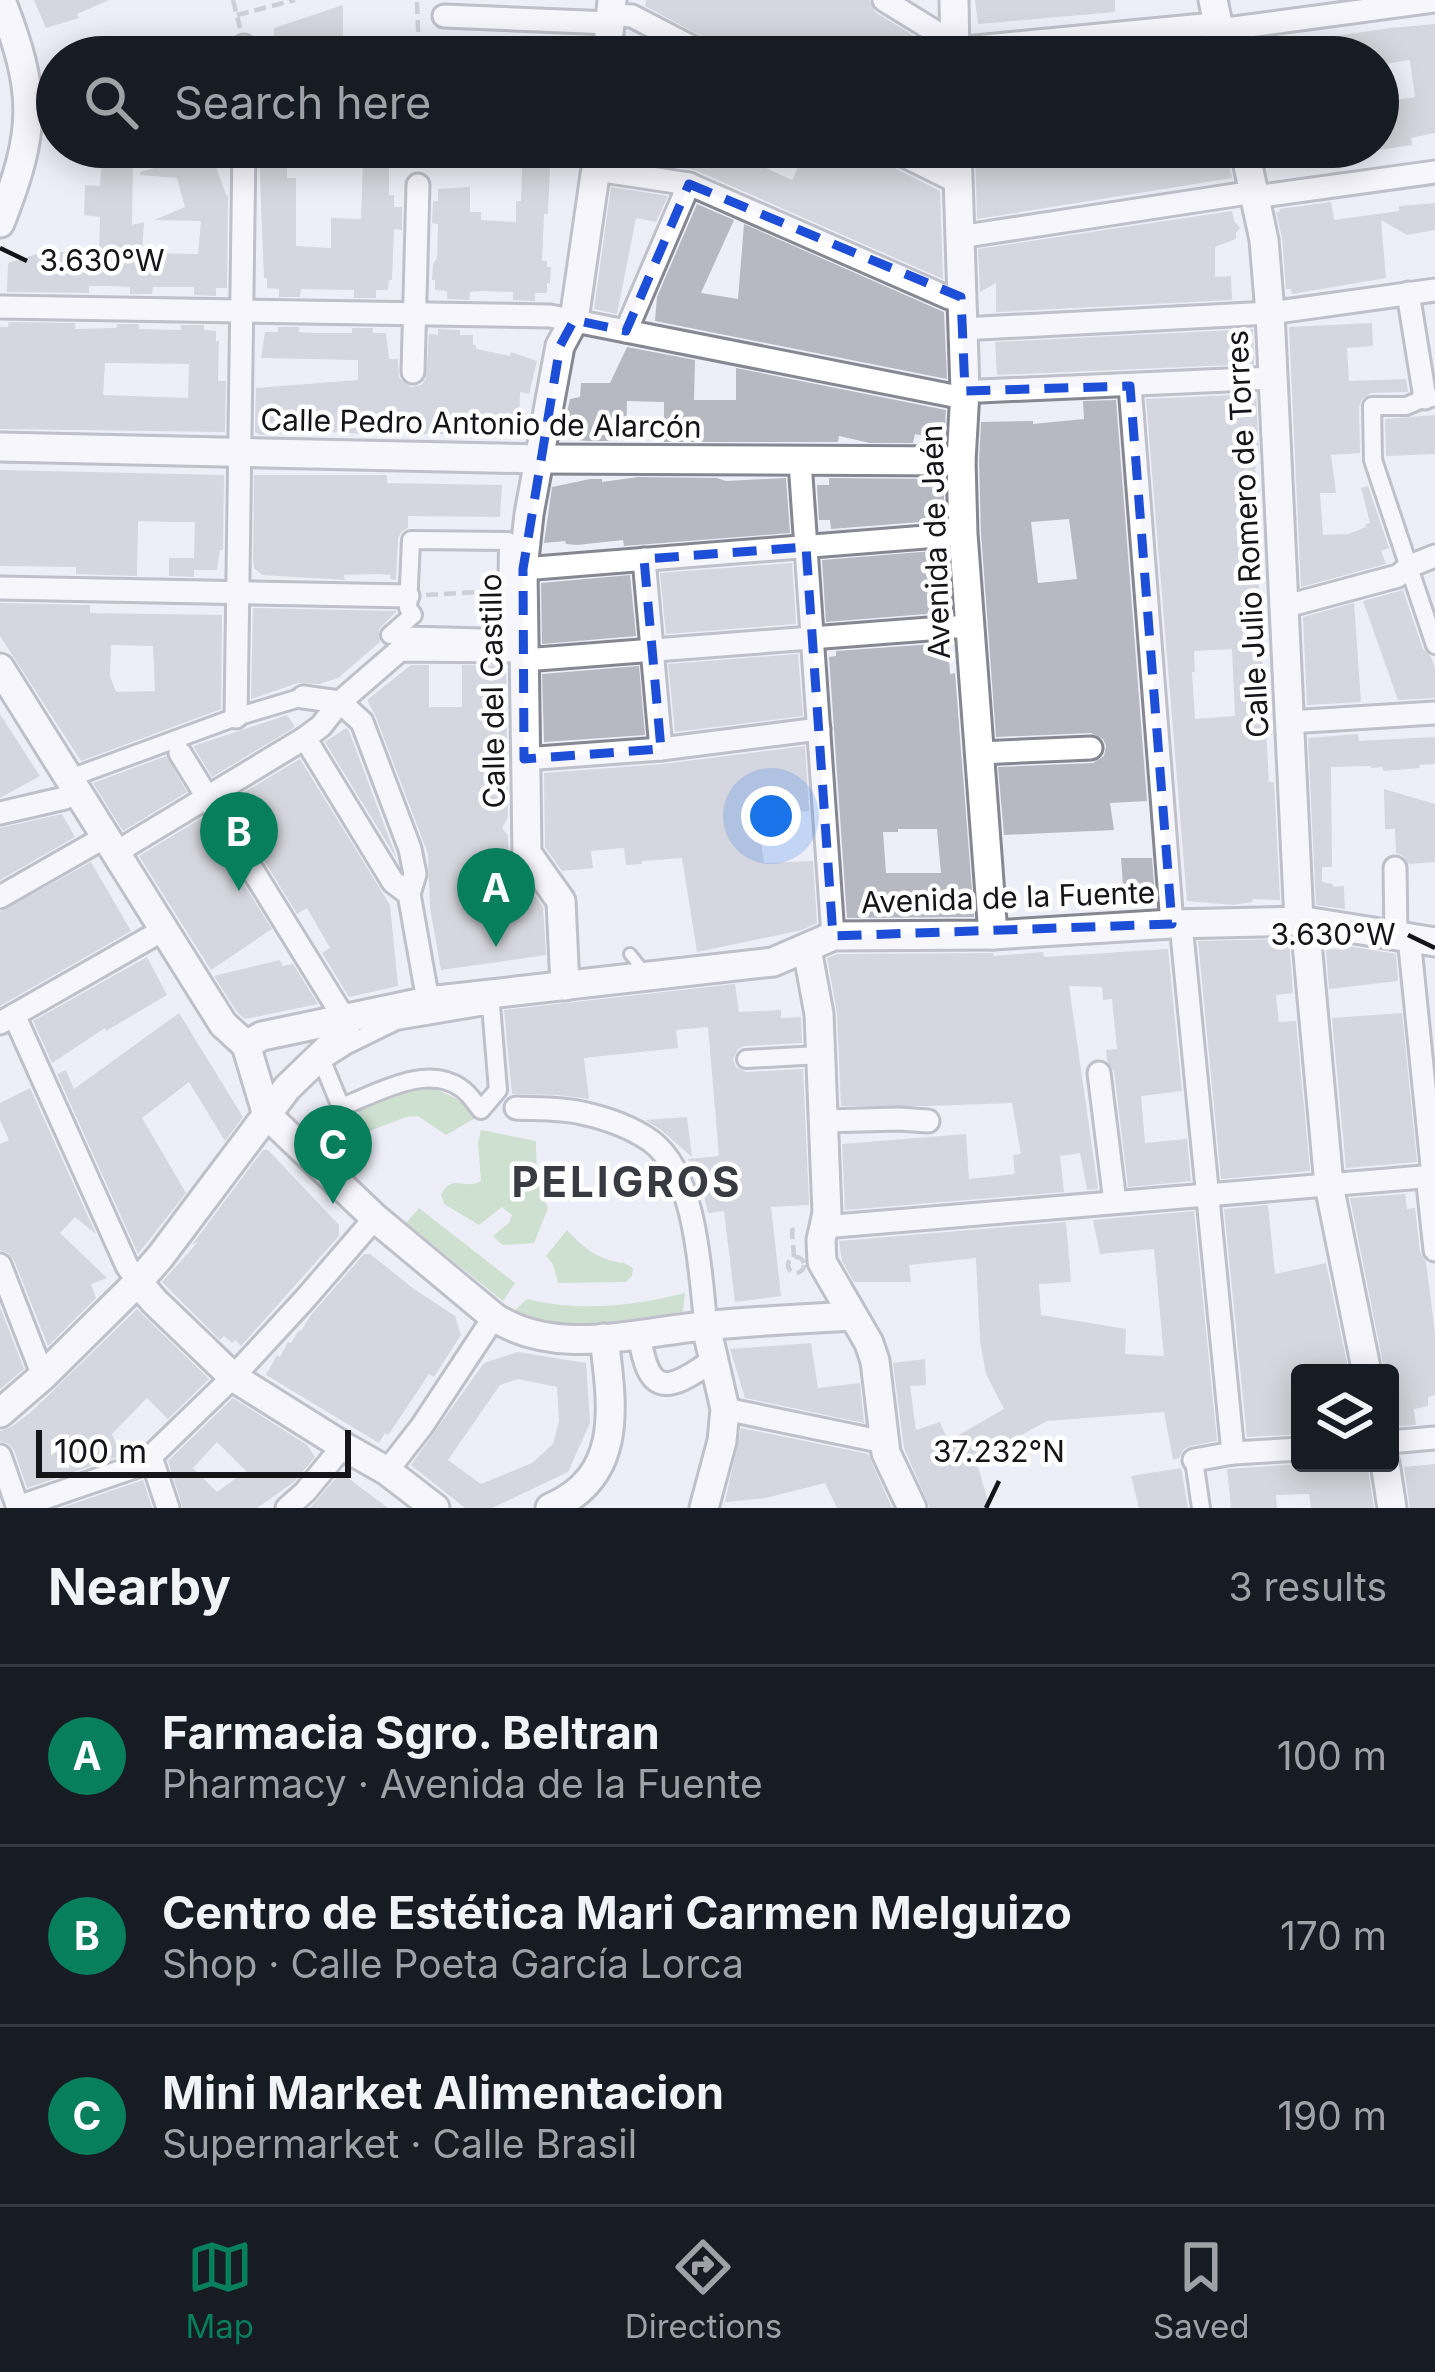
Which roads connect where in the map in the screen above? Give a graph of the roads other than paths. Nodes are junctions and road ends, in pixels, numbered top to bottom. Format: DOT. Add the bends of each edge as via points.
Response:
graph roads {
  1 [pos="1,0"];
  2 [pos="884,0"];
  3 [pos="954,0"];
  4 [pos="1213,0"];
  5 [pos="1435,2"];
  6 [pos="611,12"];
  7 [pos="444,16"];
  8 [pos="671,36"];
  9 [pos="942,36"];
  10 [pos="955,36"];
  11 [pos="1084,36"];
  12 [pos="1214,36"];
  13 [pos="1220,36"];
  14 [pos="1263,36"];
  15 [pos="244,168"];
  16 [pos="597,168"];
  17 [pos="633,168"];
  18 [pos="929,168"];
  19 [pos="957,168"];
  20 [pos="1248,168"];
  21 [pos="1435,172"];
  22 [pos="957,182"];
  23 [pos="689,184"];
  24 [pos="418,185"];
  25 [pos="1254,195"];
  26 [pos="0,223"];
  27 [pos="959,237"];
  28 [pos="1435,290"];
  29 [pos="1408,293"];
  30 [pos="962,297"];
  31 [pos="0,307"];
  32 [pos="242,310"];
  33 [pos="416,312"];
  34 [pos="1270,313"];
  35 [pos="574,320"];
  36 [pos="962,329"];
  37 [pos="626,331"];
  38 [pos="413,372"];
  39 [pos="1272,378"];
  40 [pos="1130,386"];
  41 [pos="970,393"];
  42 [pos="1430,398"];
  43 [pos="0,447"];
  44 [pos="239,452"];
  45 [pos="538,459"];
  46 [pos="961,461"];
  47 [pos="800,462"];
  48 [pos="963,534"];
  49 [pos="806,547"];
  50 [pos="1435,556"];
  51 [pos="644,559"];
  52 [pos="1410,566"];
  53 [pos="515,579"];
  54 [pos="0,588"];
  55 [pos="238,593"];
  56 [pos="409,596"];
  57 [pos="1283,607"];
  58 [pos="968,626"];
  59 [pos="812,637"];
  60 [pos="1435,645"];
  61 [pos="652,652"];
  62 [pos="524,656"];
  63 [pos="0,668"];
  64 [pos="304,697"];
  65 [pos="340,702"];
  66 [pos="1435,713"];
  67 [pos="236,717"];
  68 [pos="1289,722"];
  69 [pos="819,730"];
  70 [pos="305,738"];
  71 [pos="1091,748"];
  72 [pos="661,749"];
  73 [pos="180,753"];
  74 [pos="979,753"];
  75 [pos="524,759"];
  76 [pos="73,787"];
  77 [pos="208,796"];
  78 [pos="0,813"];
  79 [pos="110,845"];
  80 [pos="1395,868"];
  81 [pos="409,894"];
  82 [pos="0,897"];
  83 [pos="1302,921"];
  84 [pos="1177,924"];
  85 [pos="163,930"];
  86 [pos="993,935"];
  87 [pos="833,936"];
  88 [pos="1413,938"];
  89 [pos="807,950"];
  90 [pos="630,954"];
  91 [pos="648,976"];
  92 [pos="566,986"];
  93 [pos="491,999"];
  94 [pos="428,1001"];
  95 [pos="344,1018"];
  96 [pos="7,1020"];
  97 [pos="246,1045"];
  98 [pos="820,1055"];
  99 [pos="746,1059"];
  100 [pos="1099,1073"];
  101 [pos="498,1090"];
  102 [pos="516,1108"];
  103 [pos="267,1114"];
  104 [pos="823,1121"];
  105 [pos="928,1121"];
  106 [pos="1432,1176"];
  107 [pos="1329,1185"];
  108 [pos="1206,1196"];
  109 [pos="1115,1202"];
  110 [pos="375,1218"];
  111 [pos="824,1227"];
  112 [pos="1435,1250"];
  113 [pos="0,1264"];
  114 [pos="138,1282"];
  115 [pos="851,1316"];
  116 [pos="494,1317"];
  117 [pos="706,1326"];
  118 [pos="639,1334"];
  119 [pos="604,1338"];
  120 [pos="713,1360"];
  121 [pos="1365,1364"];
  122 [pos="43,1376"];
  123 [pos="233,1377"];
  124 [pos="725,1408"];
  125 [pos="0,1413"];
  126 [pos="1435,1438"];
  127 [pos="1399,1441"];
  128 [pos="884,1442"];
  129 [pos="343,1446"];
  130 [pos="1291,1449"];
  131 [pos="1233,1453"];
  132 [pos="0,1456"];
  133 [pos="151,1457"];
  134 [pos="1194,1460"];
  135 [pos="387,1471"];
  136 [pos="1386,1472"];
  137 [pos="18,1508"];
  138 [pos="168,1508"];
  139 [pos="287,1508"];
  140 [pos="435,1508"];
  141 [pos="550,1508"];
  142 [pos="704,1508"];
  143 [pos="912,1508"];
  144 [pos="1201,1508"];
  145 [pos="1392,1508"];
  1 -- 26 [label="street" via="30,105"];
  2 -- 9 [label="street"];
  3 -- 10 [label="street"];
  4 -- 13 [label="street"];
  5 -- 14 [label="street"];
  6 -- 7 [label="street"];
  6 -- 8 [label="street"];
  11 -- 12 [label="street" via="1203,25"];
  15 -- 32 [label="street"];
  16 -- 35 [label="street, Calle del Castillo"];
  17 -- 23 [label="street"];
  18 -- 22 [label="street"];
  19 -- 22 [label="street, Avenida de Jaén"];
  20 -- 25 [label="street, Calle Julio Romero de Torres"];
  21 -- 25 [label="street"];
  22 -- 27 [label="street, Avenida de Jaén"];
  23 -- 30 [label="street"];
  23 -- 37 [label="street"];
  24 -- 33 [label="street"];
  25 -- 27 [label="street"];
  25 -- 34 [label="street, Calle Julio Romero de Torres"];
  27 -- 30 [label="street, Avenida de Jaén"];
  28 -- 29 [label="street"];
  29 -- 34 [label="street"];
  29 -- 42 [label="street"];
  30 -- 36 [label="street, Avenida de Jaén"];
  31 -- 32 [label="street"];
  32 -- 33 [label="street"];
  32 -- 44 [label="street"];
  33 -- 35 [label="street"];
  33 -- 38 [label="street"];
  34 -- 36 [label="street"];
  34 -- 39 [label="street, Calle Julio Romero de Torres"];
  35 -- 37 [label="street"];
  35 -- 45 [label="street, Calle del Castillo" via="560,346"];
  36 -- 41 [label="street, Avenida de Jaén"];
  37 -- 41 [label="street"];
  39 -- 40 [label="street"];
  39 -- 57 [label="street, Calle Julio Romero de Torres"];
  40 -- 41 [label="street"];
  40 -- 84 [label="street"];
  41 -- 46 [label="street, Avenida de Jaén"];
  42 -- 52 [label="street" via="1372,406 1373,460"];
  43 -- 44 [label="street, Calle Pedro Antonio de Alarcón"];
  44 -- 45 [label="street, Calle Pedro Antonio de Alarcón"];
  44 -- 55 [label="street"];
  45 -- 47 [label="street, Calle Pedro Antonio de Alarcón"];
  45 -- 53 [label="street, Calle del Castillo"];
  46 -- 47 [label="street, Calle Pedro Antonio de Alarcón"];
  46 -- 48 [label="street, Avenida de Jaén"];
  47 -- 49 [label="street"];
  48 -- 49 [label="street"];
  48 -- 58 [label="street, Avenida de Jaén"];
  49 -- 51 [label="street"];
  49 -- 59 [label="street"];
  50 -- 52 [label="street"];
  51 -- 53 [label="street"];
  51 -- 61 [label="street"];
  52 -- 57 [label="street" via="1399,576"];
  52 -- 60 [label="street"];
  53 -- 56 [label="street" via="508,541 411,540"];
  53 -- 56 [label="street" via="500,638 390,635 413,615"];
  53 -- 62 [label="street, Calle del Castillo"];
  54 -- 55 [label="street"];
  55 -- 56 [label="street"];
  55 -- 67 [label="street"];
  57 -- 68 [label="street, Calle Julio Romero de Torres"];
  58 -- 59 [label="street"];
  58 -- 74 [label="street, Avenida de Jaén"];
  59 -- 61 [label="street"];
  59 -- 69 [label="street"];
  61 -- 62 [label="street"];
  61 -- 72 [label="street"];
  62 -- 65 [label="street" via="400,650"];
  62 -- 75 [label="street, Calle del Castillo"];
  63 -- 76 [label="street"];
  64 -- 65 [label="street"];
  64 -- 67 [label="street"];
  65 -- 70 [label="street"];
  65 -- 81 [label="street" via="362,722 404,825 415,874"];
  66 -- 68 [label="street"];
  67 -- 76 [label="street" via="81,774"];
  68 -- 83 [label="street, Calle Julio Romero de Torres"];
  69 -- 72 [label="street"];
  69 -- 87 [label="street"];
  70 -- 77 [label="street"];
  70 -- 81 [label="street" via="392,882"];
  71 -- 74 [label="street"];
  72 -- 75 [label="street"];
  73 -- 77 [label="street"];
  74 -- 86 [label="street, Avenida de Jaén" via="999,878"];
  75 -- 92 [label="street, Calle del Castillo" via="527,853 561,901"];
  76 -- 78 [label="street" via="65,798"];
  76 -- 79 [label="street"];
  77 -- 79 [label="street"];
  77 -- 95 [label="street"];
  79 -- 82 [label="street"];
  79 -- 85 [label="street"];
  80 -- 88 [label="street"];
  81 -- 94 [label="street"];
  83 -- 84 [label="street, Avenida de la Fuente"];
  83 -- 88 [label="street, Avenida de la Fuente"];
  83 -- 107 [label="street, Calle Julio Romero de Torres"];
  84 -- 86 [label="street, Avenida de la Fuente"];
  84 -- 108 [label="street"];
  85 -- 96 [label="street"];
  85 -- 97 [label="street" via="223,1024"];
  86 -- 87 [label="street, Avenida de la Fuente"];
  87 -- 89 [label="street, Avenida de la Fuente"];
  88 -- 106 [label="street"];
  89 -- 91 [label="street, Avenida de la Fuente" via="773,962"];
  89 -- 98 [label="street"];
  90 -- 91 [label="lane"];
  91 -- 92 [label="street, Avenida de la Fuente"];
  92 -- 93 [label="street, Avenida de la Fuente"];
  93 -- 94 [label="street, Avenida de la Fuente"];
  93 -- 101 [label="street"];
  93 -- 101 [label="street" via="396,1021 322,1060 341,1107 435,1078 461,1088 481,1110"];
  94 -- 95 [label="street, Avenida de la Fuente"];
  95 -- 97 [label="street, Avenida de la Fuente"];
  95 -- 103 [label="street" via="345,1032"];
  96 -- 114 [label="street"];
  97 -- 103 [label="street"];
  98 -- 99 [label="street"];
  98 -- 104 [label="street"];
  100 -- 109 [label="street"];
  101 -- 102 [label="street"];
  102 -- 117 [label="street" via="580,1112 655,1143 687,1202"];
  103 -- 110 [label="street"];
  103 -- 114 [label="street"];
  104 -- 105 [label="street"];
  104 -- 111 [label="street"];
  106 -- 107 [label="street"];
  106 -- 112 [label="street"];
  107 -- 108 [label="street"];
  107 -- 121 [label="street, Calle Julio Romero de Torres"];
  108 -- 109 [label="street"];
  108 -- 131 [label="street"];
  109 -- 111 [label="street"];
  110 -- 116 [label="street"];
  110 -- 123 [label="street"];
  111 -- 115 [label="street" via="822,1262"];
  113 -- 122 [label="street"];
  114 -- 122 [label="street"];
  114 -- 123 [label="street"];
  115 -- 117 [label="street"];
  115 -- 128 [label="street" via="875,1361"];
  116 -- 119 [label="street" via="537,1336"];
  116 -- 135 [label="street"];
  117 -- 118 [label="street"];
  117 -- 120 [label="street"];
  118 -- 119 [label="street"];
  118 -- 120 [label="street" via="643,1363 665,1384"];
  119 -- 141 [label="street" via="610,1432 595,1473"];
  120 -- 124 [label="street"];
  122 -- 125 [label="street"];
  123 -- 129 [label="street"];
  123 -- 133 [label="street"];
  124 -- 128 [label="street"];
  124 -- 142 [label="street"];
  126 -- 127 [label="street"];
  128 -- 143 [label="street"];
  129 -- 135 [label="street"];
  129 -- 139 [label="street"];
  130 -- 131 [label="street"];
  131 -- 134 [label="street"];
  132 -- 137 [label="street"];
  133 -- 137 [label="street"];
  133 -- 138 [label="street"];
  134 -- 144 [label="street"];
  135 -- 140 [label="street"];
  136 -- 145 [label="street"];
}
